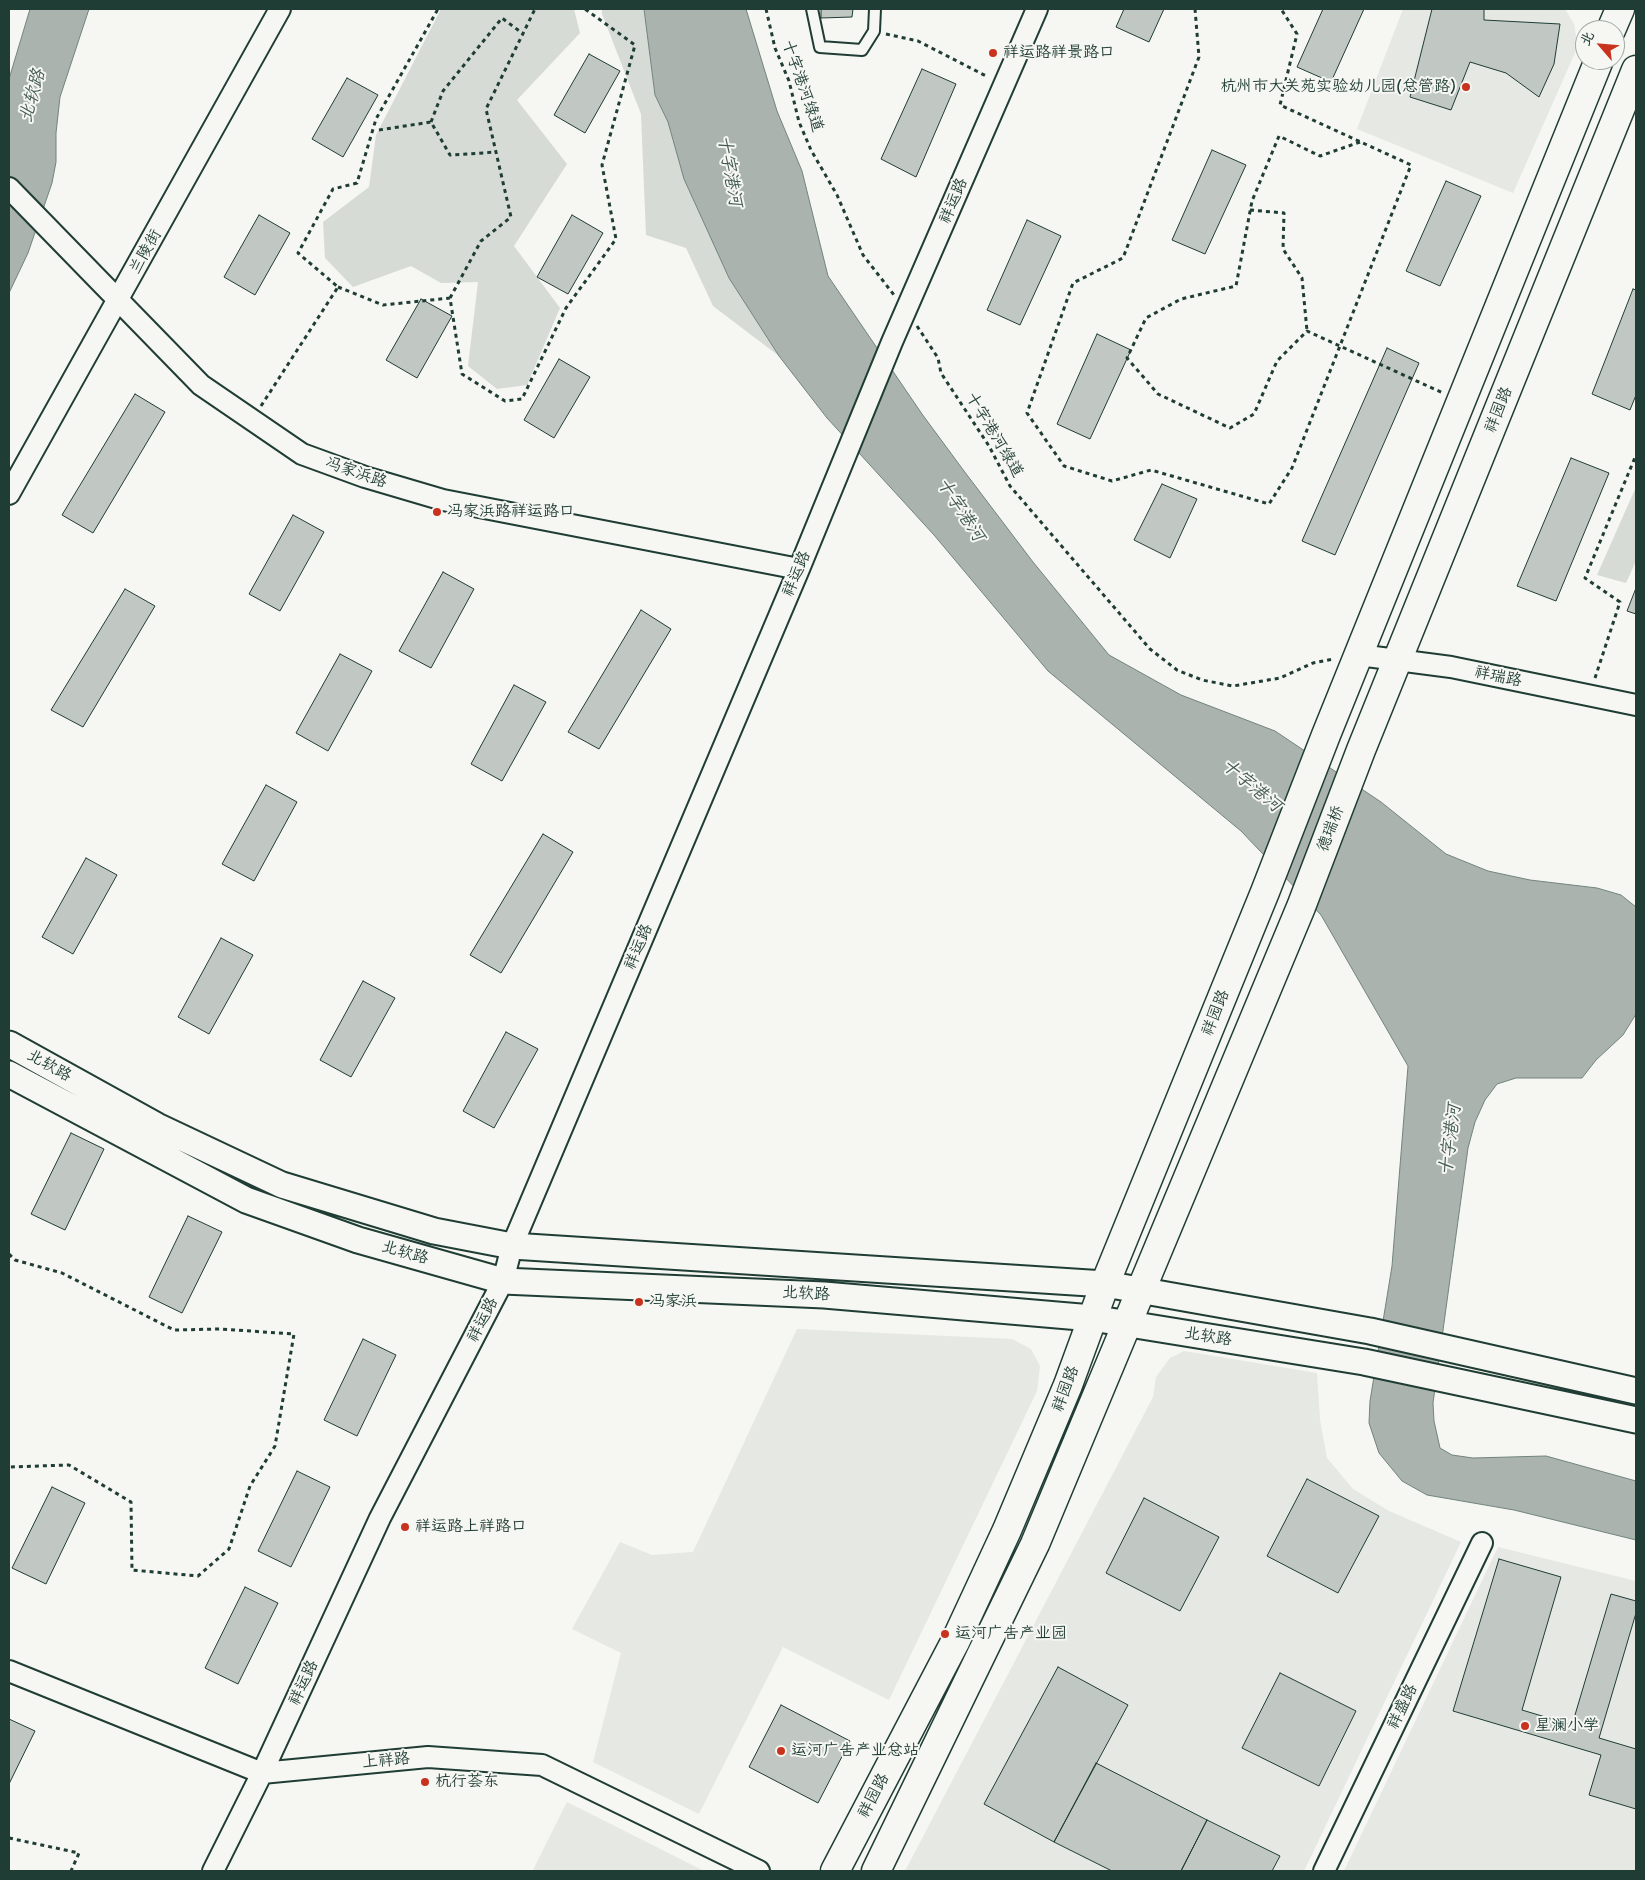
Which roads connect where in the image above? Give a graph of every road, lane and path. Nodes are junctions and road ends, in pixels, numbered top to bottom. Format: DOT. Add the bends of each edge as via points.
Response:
graph roads {
  1 [pos="280,9"];
  2 [pos="438,9"];
  3 [pos="534,9"];
  4 [pos="585,9"];
  5 [pos="766,9"];
  6 [pos="812,9"];
  7 [pos="875,9"];
  8 [pos="1037,9"];
  9 [pos="1194,9"];
  10 [pos="1280,9"];
  11 [pos="874,31"];
  12 [pos="522,33"];
  13 [pos="1595,70"];
  14 [pos="1636,70"];
  15 [pos="1004,85"];
  16 [pos="431,122"];
  17 [pos="379,130"];
  18 [pos="1361,142"];
  19 [pos="497,152"];
  20 [pos="9,188"];
  21 [pos="1250,210"];
  22 [pos="338,287"];
  23 [pos="450,298"];
  24 [pos="119,301"];
  25 [pos="907,310"];
  26 [pos="1307,331"];
  27 [pos="1340,348"];
  28 [pos="1462,401"];
  29 [pos="251,421"];
  30 [pos="1636,454"];
  31 [pos="9,494"];
  32 [pos="799,569"];
  33 [pos="1360,654"];
  34 [pos="1398,660"];
  35 [pos="1589,696"];
  36 [pos="1636,705"];
  37 [pos="1362,750"];
  38 [pos="1301,907"];
  39 [pos="9,1044"];
  40 [pos="9,1074"];
  41 [pos="512,1246"];
  42 [pos="9,1254"];
  43 [pos="504,1281"];
  44 [pos="1105,1284"];
  45 [pos="1141,1291"];
  46 [pos="1092,1318"];
  47 [pos="1127,1323"];
  48 [pos="1636,1391"];
  49 [pos="1636,1420"];
  50 [pos="9,1467"];
  51 [pos="1482,1543"];
  52 [pos="9,1671"];
  53 [pos="262,1773"];
  54 [pos="9,1838"];
  55 [pos="71,1871"];
  56 [pos="213,1871"];
  57 [pos="759,1871"];
  58 [pos="835,1871"];
  59 [pos="876,1871"];
  60 [pos="1324,1871"];
  1 -- 24 [label="street, 兰陵街"];
  2 -- 22 [label="path" via="376,119 357,183 333,189 298,253"];
  3 -- 12 [label="path"];
  4 -- 23 [label="path" via="635,45 602,165 616,239 566,308 522,399 505,401 462,374"];
  5 -- 25 [label="path, 十字港河绿道" via="775,48 811,150 837,194 863,255"];
  6 -- 11 [label="lane" via="820,47 862,50"];
  7 -- 11 [label="lane"];
  8 -- 15 [label="street, 祥运路"];
  9 -- 27 [label="path" via="1199,57 1123,258 1073,283 1027,413 1064,466 1112,482 1151,470 1269,504 1292,468"];
  10 -- 18 [label="path" via="1297,34 1280,105"];
  11 -- 15 [label="path" via="918,41"];
  12 -- 16 [label="path" via="502,18 442,91"];
  12 -- 19 [label="path" via="486,109"];
  13 -- 28 [label="main road"];
  14 -- 34 [label="main road, 祥园路"];
  15 -- 25 [label="street, 祥运路"];
  16 -- 17 [label="path"];
  16 -- 19 [label="path" via="450,155"];
  18 -- 21 [label="path" via="1320,156 1279,136"];
  18 -- 27 [label="path" via="1411,165"];
  19 -- 23 [label="path" via="511,218 481,241"];
  20 -- 24 [label="street, 冯家浜路"];
  21 -- 26 [label="path" via="1284,213 1282,249 1302,278"];
  21 -- 26 [label="path" via="1236,286 1181,299 1146,318 1127,358 1158,394 1230,428 1254,414 1276,361"];
  22 -- 23 [label="path" via="383,305"];
  22 -- 29 [label="path"];
  24 -- 29 [label="street, 冯家浜路" via="201,385"];
  24 -- 31 [label="street, 兰陵街"];
  25 -- 32 [label="street, 祥运路"];
  25 -- 33 [label="path, 十字港河绿道" via="938,358 941,373 1010,486 1150,649 1177,670 1202,680 1233,686 1280,678 1313,663"];
  26 -- 27 [label="path"];
  27 -- 28 [label="path"];
  28 -- 33 [label="main road"];
  29 -- 32 [label="street, 冯家浜路" via="302,454 443,500"];
  30 -- 35 [label="path" via="1585,578 1620,602"];
  32 -- 41 [label="street, 祥运路"];
  33 -- 34 [label="street, 祥瑞路"];
  33 -- 44 [label="main road, 祥园路"];
  34 -- 35 [label="street, 祥瑞路" via="1451,667"];
  34 -- 37 [label="main road, 祥园路"];
  35 -- 36 [label="street, 祥瑞路"];
  37 -- 38 [label="main road, 德瑞桥"];
  38 -- 45 [label="main road, 祥园路"];
  39 -- 41 [label="street, 北软路" via="157,1126 282,1185 434,1231"];
  40 -- 43 [label="street, 北软路" via="246,1200 358,1240"];
  41 -- 43 [label="street, 祥运路"];
  41 -- 44 [label="street, 北软路"];
  42 -- 50 [label="path" via="14,1260 62,1273 174,1330 220,1329 294,1334 275,1446 250,1486 229,1549 198,1576 132,1570 131,1502 69,1465"];
  43 -- 46 [label="street, 北软路" via="824,1294"];
  43 -- 53 [label="street, 祥运路" via="380,1518"];
  44 -- 45 [label="street, 北软路"];
  44 -- 46 [label="main road, 祥园路"];
  45 -- 47 [label="main road, 祥园路"];
  45 -- 48 [label="street, 北软路" via="1370,1331"];
  46 -- 47 [label="street, 北软路"];
  46 -- 58 [label="main road, 祥园路" via="1068,1385 955,1642"];
  47 -- 49 [label="street, 北软路" via="1364,1362"];
  47 -- 59 [label="main road, 祥园路" via="1035,1544"];
  51 -- 60 [label="street, 祥盛路"];
  52 -- 53 [label="street, 上祥路"];
  53 -- 56 [label="street, 祥运路"];
  53 -- 57 [label="street, 上祥路" via="428,1757 542,1765"];
  54 -- 55 [label="path" via="79,1853"];
}
